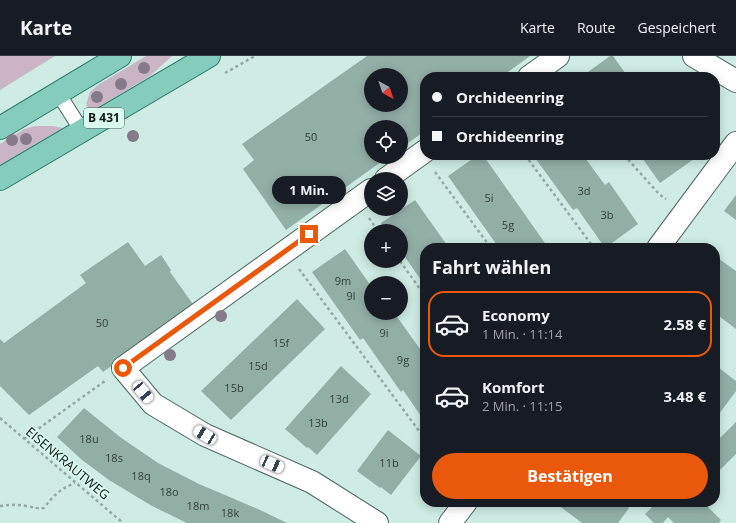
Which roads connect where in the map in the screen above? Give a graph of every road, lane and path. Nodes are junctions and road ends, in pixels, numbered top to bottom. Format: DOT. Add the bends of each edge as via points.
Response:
graph roads {
  1 [pos="120,56"];
  2 [pos="209,56"];
  3 [pos="558,56"];
  4 [pos="694,56"];
  5 [pos="714,56"];
  6 [pos="535,72"];
  7 [pos="736,80"];
  8 [pos="58,92"];
  9 [pos="0,128"];
  10 [pos="82,131"];
  11 [pos="736,142"];
  12 [pos="420,154"];
  13 [pos="429,160"];
  14 [pos="529,160"];
  15 [pos="628,160"];
  16 [pos="396,172"];
  17 [pos="0,179"];
  18 [pos="364,195"];
  19 [pos="684,213"];
  20 [pos="488,243"];
  21 [pos="590,243"];
  22 [pos="662,243"];
  23 [pos="286,251"];
  24 [pos="405,268"];
  25 [pos="420,289"];
  26 [pos="123,368"];
  27 [pos="0,418"];
  28 [pos="420,432"];
  29 [pos="24,439"];
  30 [pos="75,483"];
  31 [pos="0,506"];
  32 [pos="462,507"];
  33 [pos="123,523"];
  34 [pos="377,523"];
  35 [pos="450,523"];
  1 -- 8 [label="main road"];
  2 -- 10 [label="main road, B 431"];
  3 -- 6 [label="street"];
  4 -- 7 [label="street"];
  5 -- 7 [label="street"];
  8 -- 9 [label="main road"];
  8 -- 10 [label="lane"];
  10 -- 17 [label="main road, B 431"];
  11 -- 19 [label="street"];
  12 -- 16 [label="street"];
  13 -- 20 [label="path"];
  14 -- 21 [label="path"];
  15 -- 19 [label="path" via="659,194"];
  18 -- 23 [label="street"];
  19 -- 22 [label="street"];
  23 -- 26 [label="street"];
  23 -- 28 [label="path"];
  24 -- 25 [label="path"];
  26 -- 29 [label="path"];
  26 -- 34 [label="street" via="154,404 173,416 205,435 312,482"];
  27 -- 29 [label="path, EISENKRAUTWEG"];
  29 -- 30 [label="path, EISENKRAUTWEG"];
  30 -- 31 [label="path" via="63,488 44,508 15,504"];
  30 -- 33 [label="path, EISENKRAUTWEG"];
  32 -- 35 [label="street"];
}
